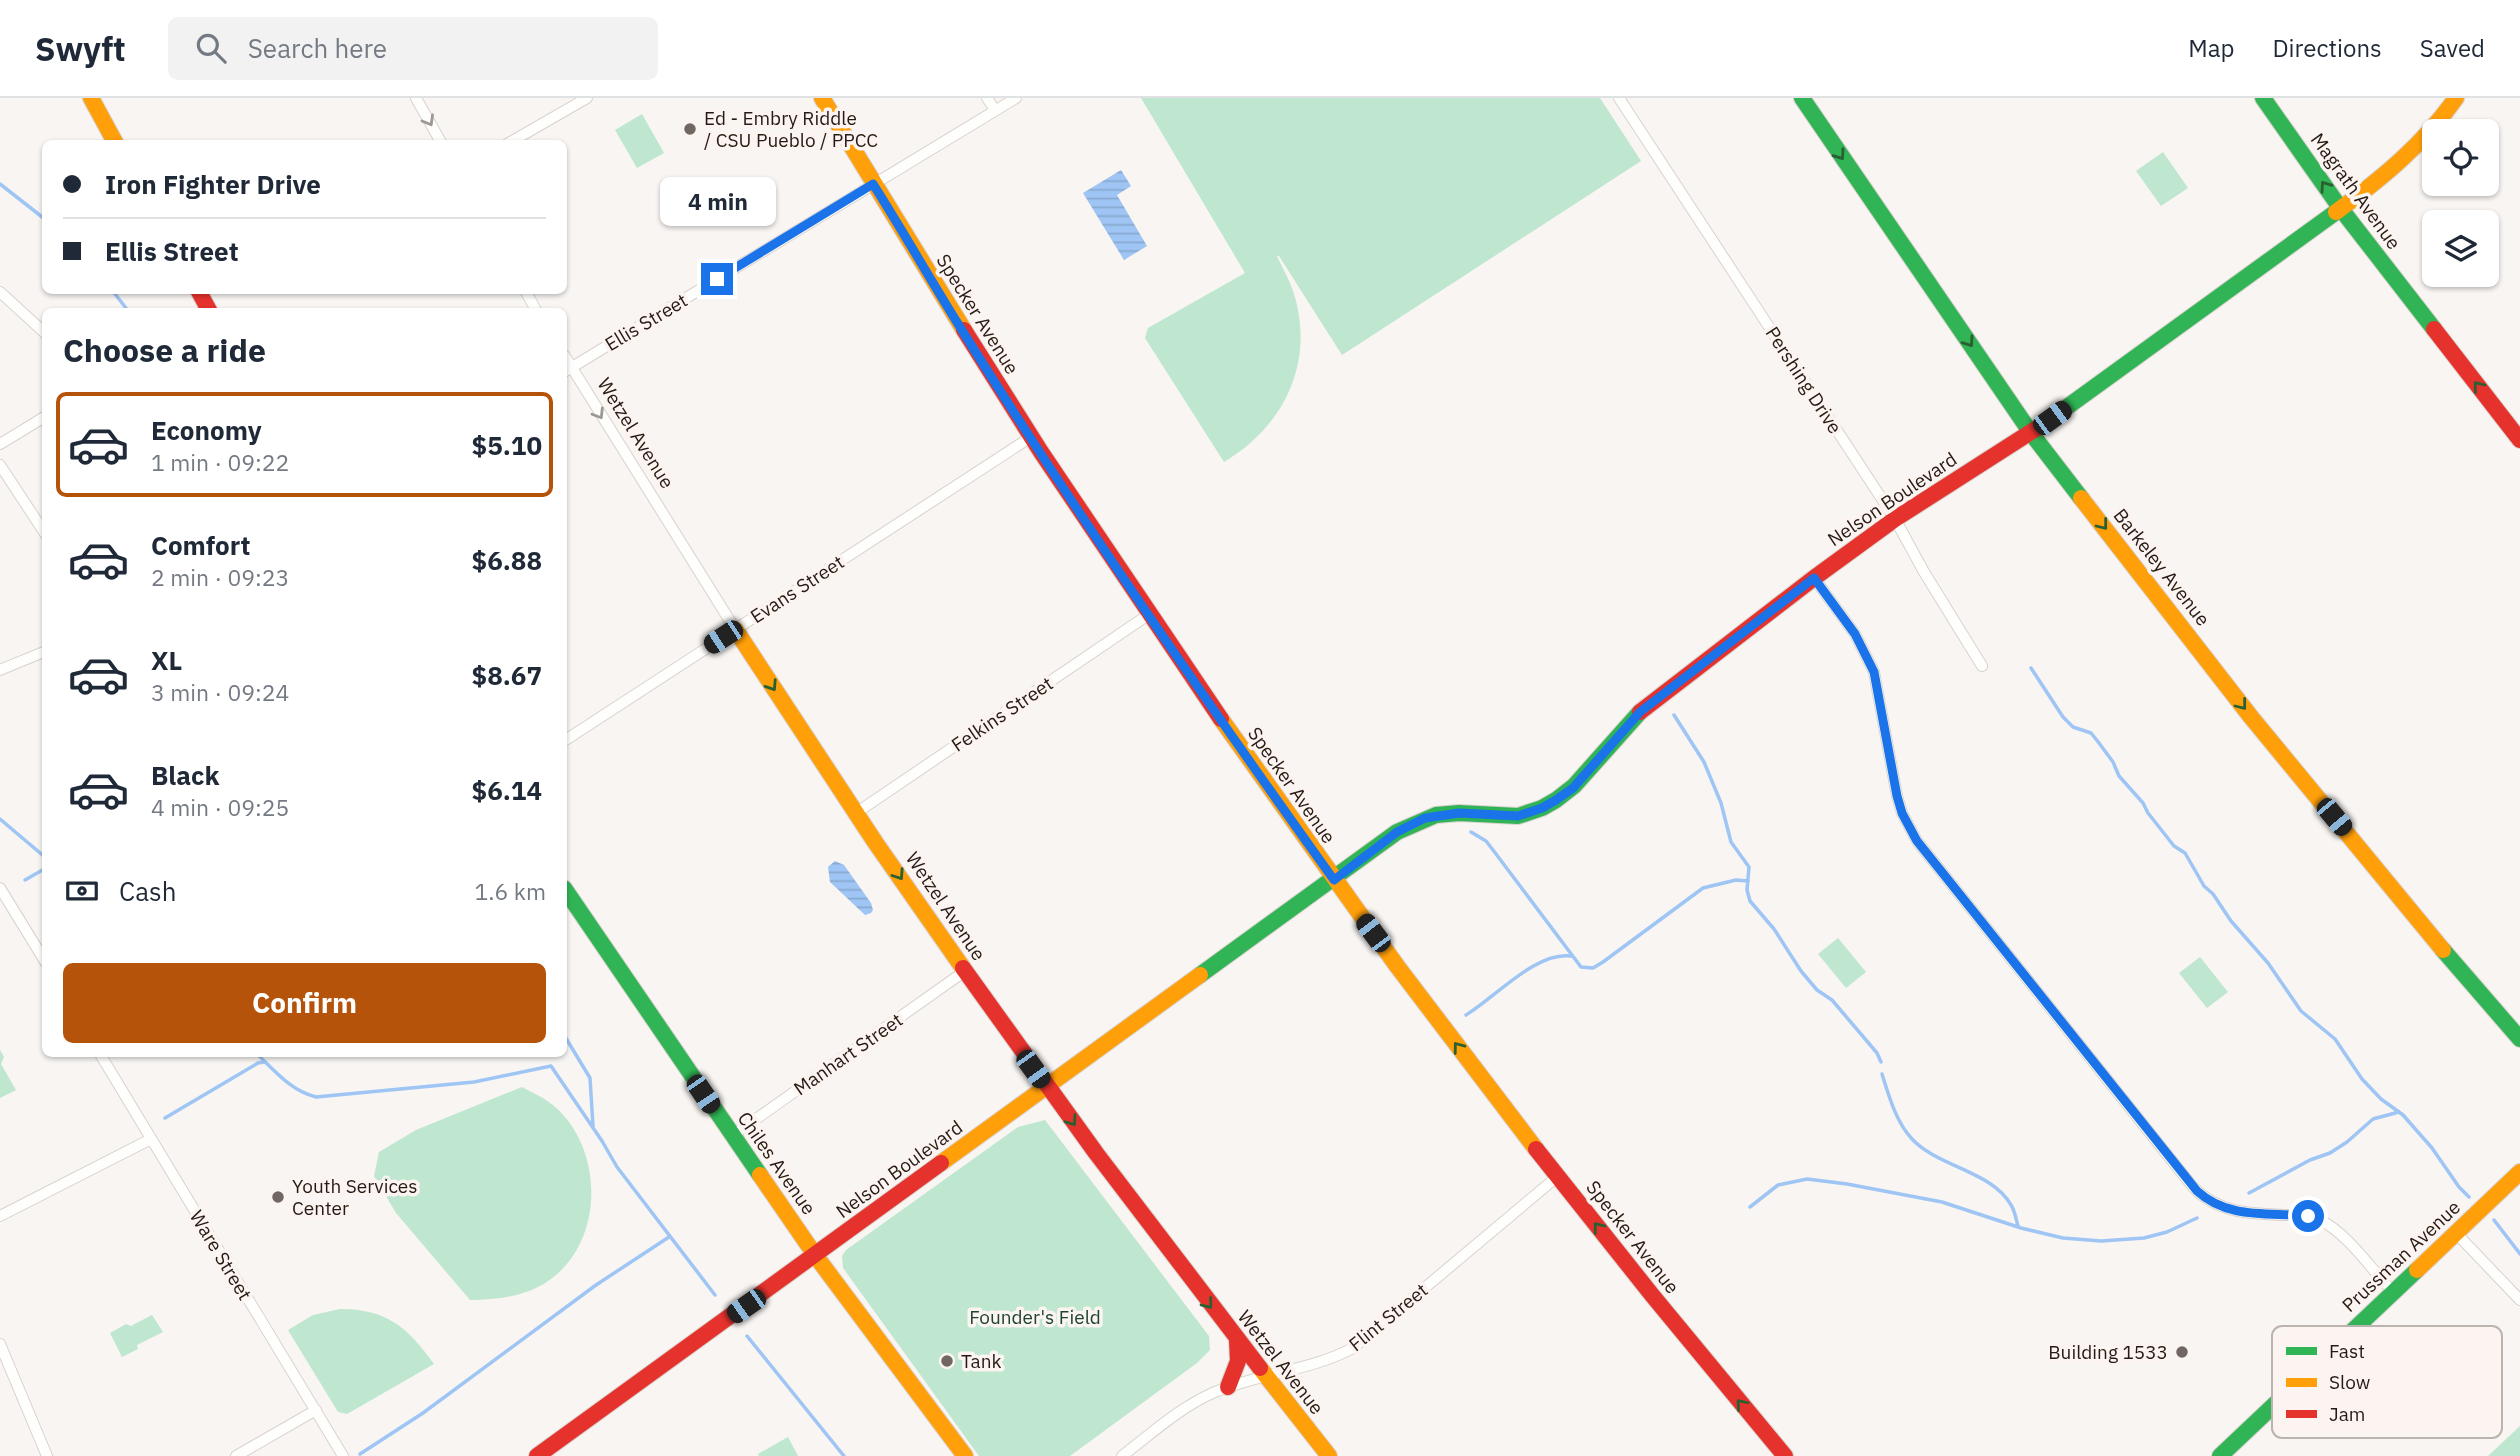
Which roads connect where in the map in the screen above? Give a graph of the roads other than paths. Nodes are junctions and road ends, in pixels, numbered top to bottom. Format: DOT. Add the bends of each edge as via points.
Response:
graph roads {
  1 [pos="82,98"];
  2 [pos="91,98"];
  3 [pos="415,98"];
  4 [pos="587,98"];
  5 [pos="822,98"];
  6 [pos="987,98"];
  7 [pos="1016,98"];
  8 [pos="1619,98"];
  9 [pos="1802,98"];
  10 [pos="2263,98"];
  11 [pos="2456,98"];
  12 [pos="995,110"];
  13 [pos="100,114"];
  14 [pos="114,140"];
  15 [pos="440,140"];
  16 [pos="515,140"];
  17 [pos="873,184"];
  18 [pos="2341,209"];
  19 [pos="0,292"];
  20 [pos="42,330"];
  21 [pos="567,370"];
  22 [pos="42,418"];
  23 [pos="2032,433"];
  24 [pos="1031,438"];
  25 [pos="2520,440"];
  26 [pos="0,444"];
  27 [pos="0,465"];
  28 [pos="1895,519"];
  29 [pos="42,529"];
  30 [pos="1814,578"];
  31 [pos="1148,615"];
  32 [pos="735,629"];
  33 [pos="42,653"];
  34 [pos="1982,666"];
  35 [pos="0,670"];
  36 [pos="567,739"];
  37 [pos="856,813"];
  38 [pos="1334,880"];
  39 [pos="0,888"];
  40 [pos="567,892"];
  41 [pos="42,956"];
  42 [pos="965,971"];
  43 [pos="2520,1039"];
  44 [pos="102,1057"];
  45 [pos="1047,1088"];
  46 [pos="732,1136"];
  47 [pos="151,1139"];
  48 [pos="2520,1172"];
  49 [pos="1558,1176"];
  50 [pos="0,1216"];
  51 [pos="2456,1233"];
  52 [pos="815,1255"];
  53 [pos="2393,1292"];
  54 [pos="2520,1300"];
  55 [pos="2357,1326"];
  56 [pos="1237,1340"];
  57 [pos="0,1344"];
  58 [pos="1265,1377"];
  59 [pos="1228,1388"];
  60 [pos="2272,1407"];
  61 [pos="316,1410"];
  62 [pos="555,1449"];
  63 [pos="47,1456"];
  64 [pos="236,1456"];
  65 [pos="343,1456"];
  66 [pos="537,1456"];
  67 [pos="965,1456"];
  68 [pos="1122,1456"];
  69 [pos="1329,1456"];
  70 [pos="1784,1456"];
  71 [pos="2220,1456"];
  1 -- 13 [label="street"];
  2 -- 13 [label="street"];
  3 -- 15 [label="street, one-way"];
  4 -- 16 [label="street"];
  5 -- 17 [label="street, Specker Avenue"];
  6 -- 12 [label="street"];
  7 -- 12 [label="street, Ellis Street"];
  8 -- 28 [label="street, Pershing Drive"];
  9 -- 23 [label="street, Barkeley Avenue, one-way"];
  18 -- 10 [label="street, Magrath Avenue, one-way"];
  11 -- 18 [label="street, Nelson Boulevard" via="2415,149"];
  12 -- 17 [label="street, Ellis Street"];
  13 -- 14 [label="street"];
  17 -- 21 [label="street, Ellis Street"];
  17 -- 24 [label="street, Specker Avenue"];
  18 -- 23 [label="street, Nelson Boulevard"];
  25 -- 18 [label="street, Magrath Avenue, one-way"];
  19 -- 20 [label="street"];
  21 -- 32 [label="street, Wetzel Avenue, one-way"];
  22 -- 26 [label="street"];
  23 -- 28 [label="street, Nelson Boulevard"];
  23 -- 43 [label="street, Barkeley Avenue, one-way" via="2251,717"];
  24 -- 31 [label="street, Specker Avenue"];
  24 -- 32 [label="street, Evans Street"];
  27 -- 29 [label="street"];
  28 -- 30 [label="street, Nelson Boulevard"];
  28 -- 34 [label="street, Pershing Drive"];
  30 -- 38 [label="street, Nelson Boulevard" via="1640,712 1573,788 1556,800 1518,816 1459,813 1425,818 1397,832"];
  30 -- 53 [label="street" via="1855,634 1874,672 1897,796 1917,841 2187,1179 2225,1209 2321,1221"];
  31 -- 37 [label="street, Felkins Street"];
  31 -- 38 [label="street, Specker Avenue"];
  32 -- 36 [label="street, Evans Street"];
  32 -- 37 [label="street, Wetzel Avenue, one-way"];
  33 -- 35 [label="street"];
  37 -- 42 [label="street, Wetzel Avenue, one-way"];
  38 -- 45 [label="street, Nelson Boulevard"];
  49 -- 38 [label="street, Specker Avenue, one-way"];
  39 -- 41 [label="street"];
  40 -- 46 [label="street, Chiles Avenue"];
  42 -- 45 [label="street, Wetzel Avenue"];
  42 -- 46 [label="street, Manhart Street"];
  44 -- 47 [label="street, Ware Street"];
  45 -- 52 [label="street, Nelson Boulevard"];
  45 -- 56 [label="street, Wetzel Avenue, one-way"];
  46 -- 52 [label="street, Chiles Avenue"];
  47 -- 50 [label="street"];
  47 -- 61 [label="street, Ware Street"];
  48 -- 51 [label="street, Prussman Avenue"];
  49 -- 58 [label="street, Flint Street" via="1353,1348"];
  70 -- 49 [label="street, Specker Avenue, one-way"];
  51 -- 53 [label="street, Prussman Avenue"];
  51 -- 54 [label="street"];
  52 -- 62 [label="street, Nelson Boulevard"];
  52 -- 67 [label="street, Chiles Avenue"];
  53 -- 55 [label="street, Prussman Avenue"];
  56 -- 58 [label="street, Wetzel Avenue"];
  56 -- 59 [label="street" via="1238,1361"];
  57 -- 63 [label="street"];
  58 -- 59 [label="street, Flint Street"];
  58 -- 69 [label="street, Wetzel Avenue"];
  59 -- 68 [label="street, Flint Street" via="1190,1405"];
  60 -- 71 [label="street, Prussman Avenue"];
  61 -- 64 [label="street"];
  61 -- 65 [label="street, Ware Street"];
  62 -- 66 [label="street, Nelson Boulevard"];
}
